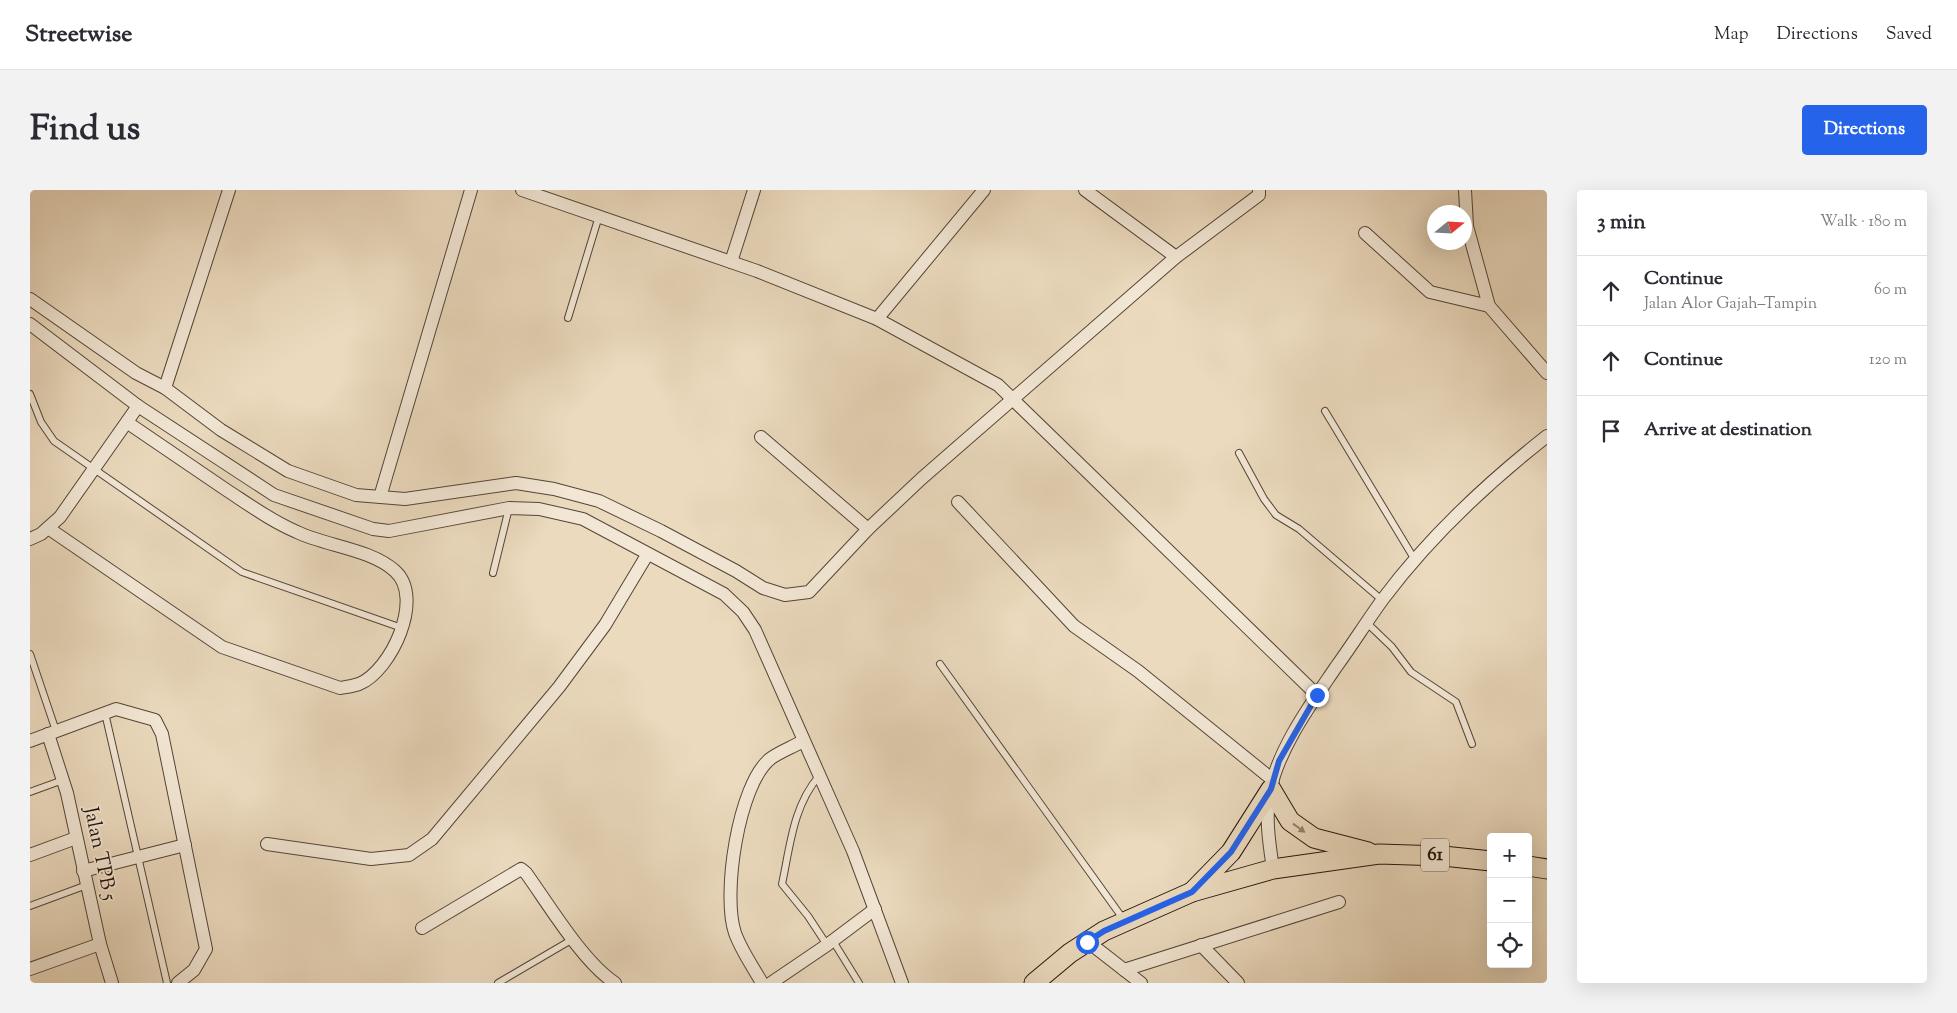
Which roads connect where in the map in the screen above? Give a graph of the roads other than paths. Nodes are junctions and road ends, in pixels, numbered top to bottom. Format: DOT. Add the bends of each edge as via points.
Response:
graph roads {
  1 [pos="229,190"];
  2 [pos="471,190"];
  3 [pos="522,190"];
  4 [pos="754,190"];
  5 [pos="984,190"];
  6 [pos="1085,190"];
  7 [pos="1465,190"];
  8 [pos="1261,192"];
  9 [pos="599,216"];
  10 [pos="1365,233"];
  11 [pos="1176,257"];
  12 [pos="731,262"];
  13 [pos="30,298"];
  14 [pos="1489,306"];
  15 [pos="568,318"];
  16 [pos="877,319"];
  17 [pos="30,324"];
  18 [pos="1547,373"];
  19 [pos="165,388"];
  20 [pos="30,394"];
  21 [pos="1013,400"];
  22 [pos="138,406"];
  23 [pos="1325,411"];
  24 [pos="128,422"];
  25 [pos="1547,436"];
  26 [pos="761,437"];
  27 [pos="1239,453"];
  28 [pos="94,469"];
  29 [pos="480,488"];
  30 [pos="380,496"];
  31 [pos="958,502"];
  32 [pos="509,508"];
  33 [pos="481,512"];
  34 [pos="48,528"];
  35 [pos="868,529"];
  36 [pos="30,539"];
  37 [pos="647,555"];
  38 [pos="1415,560"];
  39 [pos="493,573"];
  40 [pos="1382,600"];
  41 [pos="1367,623"];
  42 [pos="402,628"];
  43 [pos="30,654"];
  44 [pos="940,664"];
  45 [pos="1317,695"];
  46 [pos="105,713"];
  47 [pos="52,733"];
  48 [pos="30,740"];
  49 [pos="803,741"];
  50 [pos="1472,744"];
  51 [pos="819,776"];
  52 [pos="63,780"];
  53 [pos="1272,785"];
  54 [pos="30,792"];
  55 [pos="76,838"];
  56 [pos="267,844"];
  57 [pos="185,845"];
  58 [pos="1379,854"];
  59 [pos="30,855"];
  60 [pos="138,856"];
  61 [pos="1487,861"];
  62 [pos="1532,867"];
  63 [pos="1273,869"];
  64 [pos="1547,869"];
  65 [pos="83,871"];
  66 [pos="87,885"];
  67 [pos="1192,892"];
  68 [pos="1339,902"];
  69 [pos="30,906"];
  70 [pos="876,909"];
  71 [pos="1125,921"];
  72 [pos="422,928"];
  73 [pos="574,939"];
  74 [pos="1087,942"];
  75 [pos="830,943"];
  76 [pos="100,944"];
  77 [pos="1201,945"];
  78 [pos="30,970"];
  79 [pos="1124,970"];
  80 [pos="777,981"];
  81 [pos="607,982"];
  82 [pos="112,983"];
  83 [pos="167,983"];
  84 [pos="178,983"];
  85 [pos="498,983"];
  86 [pos="762,983"];
  87 [pos="859,983"];
  88 [pos="902,983"];
  89 [pos="1034,983"];
  90 [pos="1141,983"];
  91 [pos="1238,983"];
  1 -- 19 [label="street"];
  2 -- 30 [label="street"];
  3 -- 9 [label="street"];
  4 -- 12 [label="street"];
  5 -- 16 [label="street"];
  6 -- 11 [label="street"];
  7 -- 14 [label="street" via="1467,226"];
  8 -- 11 [label="street"];
  9 -- 12 [label="street"];
  9 -- 15 [label="lane"];
  10 -- 14 [label="street" via="1430,292"];
  11 -- 21 [label="street"];
  12 -- 16 [label="street"];
  13 -- 19 [label="street" via="136,373"];
  14 -- 18 [label="street"];
  16 -- 21 [label="street" via="998,386"];
  17 -- 22 [label="street"];
  19 -- 30 [label="street" via="221,430 288,472 356,495"];
  20 -- 28 [label="lane" via="41,422 54,441"];
  21 -- 35 [label="street"];
  21 -- 45 [label="street"];
  22 -- 24 [label="street"];
  22 -- 33 [label="street" via="274,495 373,529 389,531"];
  23 -- 38 [label="lane"];
  24 -- 28 [label="street"];
  24 -- 42 [label="street" via="270,519 298,533 379,560 396,571 406,585"];
  25 -- 38 [label="street" via="1502,471"];
  26 -- 35 [label="street"];
  27 -- 40 [label="lane" via="1276,515 1299,529"];
  28 -- 34 [label="street" via="60,517"];
  28 -- 42 [label="lane" via="242,572"];
  29 -- 30 [label="street" via="405,499"];
  29 -- 33 [label="street"];
  29 -- 35 [label="street" via="516,483 599,501 686,544 762,588 785,595 809,592"];
  31 -- 53 [label="street" via="1074,626 1138,671"];
  32 -- 33 [label="street"];
  32 -- 37 [label="street" via="539,509 583,519"];
  32 -- 39 [label="lane"];
  34 -- 36 [label="street"];
  34 -- 42 [label="street" via="222,647 340,688 360,684 378,669 394,648"];
  37 -- 49 [label="street" via="724,594 743,612 755,630"];
  37 -- 56 [label="street" via="605,624 559,687 432,839 409,855 371,859"];
  38 -- 40 [label="street"];
  40 -- 41 [label="street"];
  41 -- 45 [label="street"];
  41 -- 50 [label="lane" via="1392,647 1411,672 1456,702"];
  43 -- 47 [label="lane"];
  44 -- 71 [label="lane"];
  45 -- 53 [label="street" via="1279,761"];
  46 -- 47 [label="street"];
  46 -- 57 [label="street" via="116,709 155,720 162,734"];
  46 -- 60 [label="lane"];
  47 -- 48 [label="street"];
  47 -- 52 [label="street, Jalan TPB 5"];
  49 -- 51 [label="street"];
  49 -- 86 [label="street" via="769,760 754,781 740,818 730,882 730,912 735,933"];
  51 -- 70 [label="street"];
  51 -- 75 [label="lane" via="807,790 797,813 782,884"];
  52 -- 54 [label="lane"];
  52 -- 55 [label="street, Jalan TPB 5"];
  53 -- 58 [label="main road, one-way" via="1290,821 1314,838"];
  53 -- 63 [label="street" via="1267,823"];
  53 -- 67 [label="main road" via="1231,852"];
  55 -- 59 [label="street"];
  55 -- 65 [label="street, Jalan TPB 5"];
  57 -- 60 [label="street"];
  57 -- 84 [label="street" via="206,949 194,970"];
  58 -- 61 [label="main road, 61"];
  58 -- 63 [label="main road, 61"];
  60 -- 65 [label="street"];
  60 -- 83 [label="lane"];
  62 -- 64 [label="main road"];
  63 -- 67 [label="main road, 61"];
  65 -- 66 [label="street, Jalan TPB 5"];
  66 -- 69 [label="lane"];
  66 -- 76 [label="street, Jalan TPB 5"];
  67 -- 71 [label="main road, 61"];
  68 -- 77 [label="street"];
  70 -- 75 [label="street"];
  70 -- 88 [label="street"];
  71 -- 74 [label="main road, 61"];
  72 -- 73 [label="street" via="520,870 526,872"];
  73 -- 81 [label="street"];
  73 -- 85 [label="lane"];
  74 -- 79 [label="street"];
  74 -- 89 [label="main road, 61"];
  75 -- 80 [label="street"];
  75 -- 87 [label="lane"];
  76 -- 78 [label="street"];
  76 -- 82 [label="street, Jalan TPB 5"];
  77 -- 79 [label="street"];
  77 -- 91 [label="street"];
  79 -- 90 [label="street"];
}
